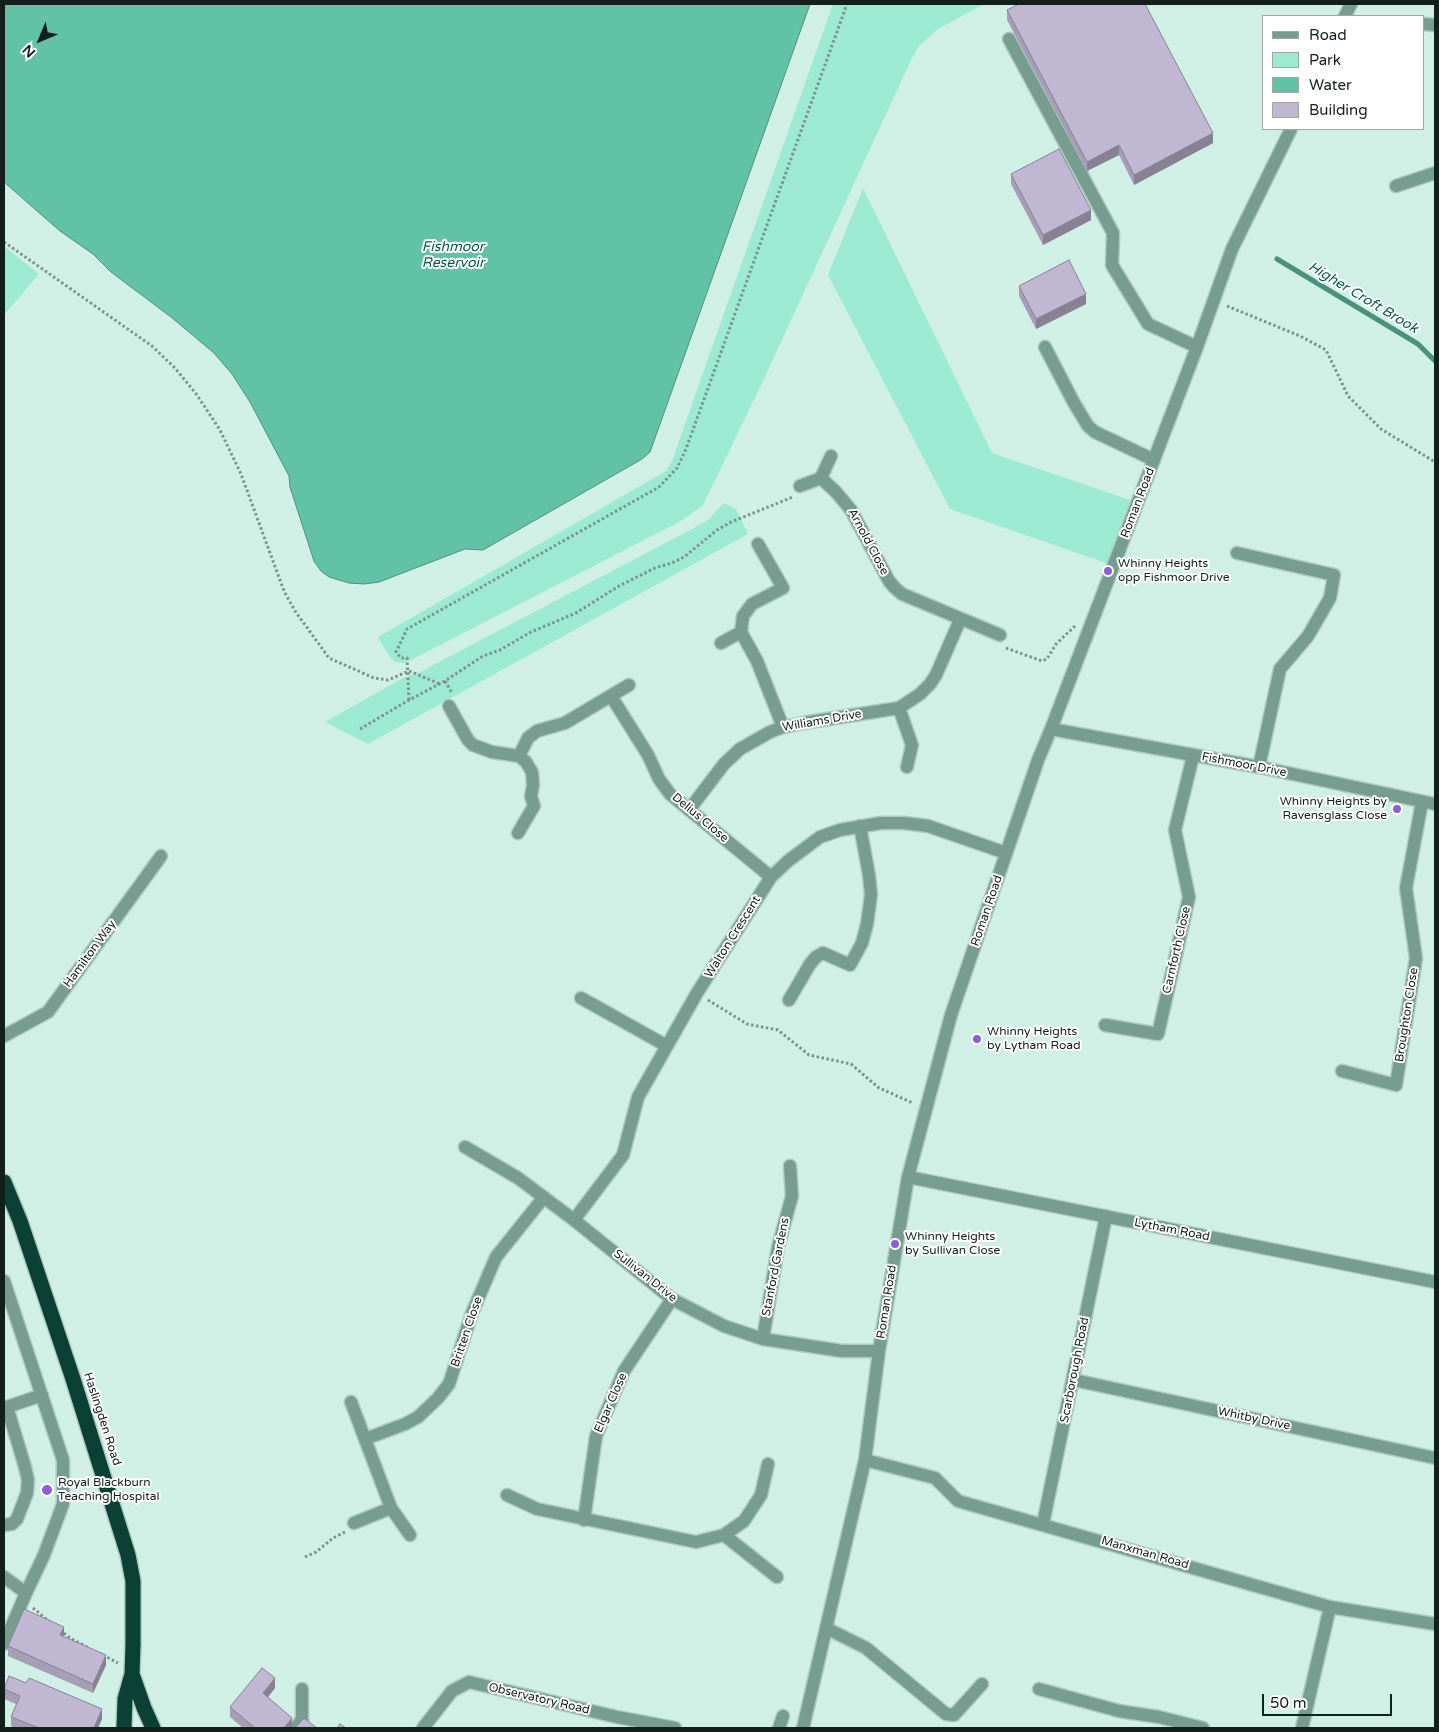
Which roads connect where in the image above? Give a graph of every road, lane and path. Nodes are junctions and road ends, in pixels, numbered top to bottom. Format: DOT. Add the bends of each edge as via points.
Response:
graph roads {
  1 [pos="846,4"];
  2 [pos="1008,39"];
  3 [pos="1291,130"];
  4 [pos="1435,173"];
  5 [pos="1396,186"];
  6 [pos="4,242"];
  7 [pos="1214,301"];
  8 [pos="1045,347"];
  9 [pos="1197,347"];
  10 [pos="830,456"];
  11 [pos="1154,460"];
  12 [pos="1435,462"];
  13 [pos="821,478"];
  14 [pos="800,486"];
  15 [pos="758,544"];
  16 [pos="1237,553"];
  17 [pos="1095,615"];
  18 [pos="960,620"];
  19 [pos="741,632"];
  20 [pos="1000,636"];
  21 [pos="721,643"];
  22 [pos="409,671"];
  23 [pos="440,684"];
  24 [pos="629,685"];
  25 [pos="611,696"];
  26 [pos="409,700"];
  27 [pos="449,706"];
  28 [pos="900,708"];
  29 [pos="783,727"];
  30 [pos="1051,729"];
  31 [pos="360,730"];
  32 [pos="519,756"];
  33 [pos="1193,756"];
  34 [pos="907,767"];
  35 [pos="1259,767"];
  36 [pos="1422,802"];
  37 [pos="1435,804"];
  38 [pos="689,810"];
  39 [pos="860,826"];
  40 [pos="518,833"];
  41 [pos="1006,853"];
  42 [pos="161,856"];
  43 [pos="771,877"];
  44 [pos="697,993"];
  45 [pos="581,998"];
  46 [pos="790,1000"];
  47 [pos="1105,1025"];
  48 [pos="4,1036"];
  49 [pos="667,1046"];
  50 [pos="1342,1071"];
  51 [pos="926,1109"];
  52 [pos="465,1147"];
  53 [pos="790,1166"];
  54 [pos="908,1177"];
  55 [pos="4,1182"];
  56 [pos="544,1197"];
  57 [pos="1106,1216"];
  58 [pos="574,1220"];
  59 [pos="4,1281"];
  60 [pos="1435,1282"];
  61 [pos="672,1300"];
  62 [pos="763,1339"];
  63 [pos="879,1351"];
  64 [pos="1074,1380"];
  65 [pos="42,1395"];
  66 [pos="351,1402"];
  67 [pos="6,1408"];
  68 [pos="365,1439"];
  69 [pos="1435,1458"];
  70 [pos="865,1460"];
  71 [pos="768,1464"];
  72 [pos="507,1494"];
  73 [pos="391,1508"];
  74 [pos="584,1520"];
  75 [pos="354,1523"];
  76 [pos="1043,1524"];
  77 [pos="4,1525"];
  78 [pos="410,1535"];
  79 [pos="724,1535"];
  80 [pos="305,1557"];
  81 [pos="4,1577"];
  82 [pos="777,1577"];
  83 [pos="24,1596"];
  84 [pos="1330,1607"];
  85 [pos="1435,1624"];
  86 [pos="826,1628"];
  87 [pos="4,1644"];
  88 [pos="132,1672"];
  89 [pos="982,1684"];
  90 [pos="302,1689"];
  91 [pos="1039,1689"];
  92 [pos="783,1716"];
  93 [pos="616,1722"];
  94 [pos="124,1728"];
  95 [pos="153,1728"];
  96 [pos="296,1728"];
  97 [pos="423,1728"];
  98 [pos="675,1728"];
  99 [pos="779,1728"];
  100 [pos="803,1728"];
  101 [pos="1203,1728"];
  102 [pos="1302,1728"];
  1 -- 22 [label="path" via="677,468 659,487 407,629 396,652 401,658 407,658"];
  2 -- 9 [label="street" via="1113,233 1112,266 1148,324"];
  3 -- 7 [label="street, Roman Road" via="1232,249"];
  4 -- 5 [label="street"];
  6 -- 22 [label="path" via="152,346 197,395 220,430 241,474 284,590 329,658 374,678 388,680"];
  7 -- 9 [label="street, Roman Road"];
  7 -- 12 [label="path" via="1326,350 1348,396 1381,428"];
  8 -- 11 [label="street" via="1088,426"];
  9 -- 11 [label="street, Roman Road"];
  10 -- 13 [label="street"];
  11 -- 17 [label="street, Roman Road"];
  13 -- 14 [label="street"];
  13 -- 18 [label="street, Arnold Close" via="851,510 895,588"];
  14 -- 23 [label="path" via="792,498 730,522 684,557 646,572 576,613 483,656"];
  15 -- 19 [label="street" via="783,588 752,604 743,616"];
  16 -- 35 [label="street" via="1334,575 1330,598 1308,636 1280,669"];
  17 -- 20 [label="path" via="1072,628 1042,661 1004,648"];
  17 -- 30 [label="street, Roman Road"];
  18 -- 20 [label="street, Arnold Close"];
  18 -- 28 [label="street, Williams Drive" via="930,684"];
  19 -- 21 [label="street"];
  19 -- 29 [label="street" via="757,661"];
  22 -- 23 [label="path"];
  22 -- 26 [label="path"];
  23 -- 26 [label="path"];
  24 -- 25 [label="street"];
  25 -- 32 [label="street" via="565,723 537,732 528,738"];
  25 -- 38 [label="street, Delius Close" via="659,779 670,794"];
  26 -- 31 [label="path"];
  27 -- 32 [label="street" via="473,745"];
  28 -- 29 [label="street, Williams Drive"];
  28 -- 34 [label="street" via="912,745"];
  29 -- 38 [label="street, Williams Drive" via="740,749 724,764"];
  30 -- 33 [label="street, Fishmoor Drive"];
  30 -- 41 [label="street, Roman Road"];
  32 -- 40 [label="street" via="532,772 534,806"];
  33 -- 35 [label="street, Fishmoor Drive"];
  33 -- 47 [label="street, Carnforth Close" via="1175,830 1189,897 1158,1034"];
  35 -- 36 [label="street, Fishmoor Drive"];
  36 -- 37 [label="street, Fishmoor Drive"];
  36 -- 50 [label="street, Broughton Close" via="1406,888 1416,958 1396,1085"];
  38 -- 43 [label="street, Delius Close"];
  39 -- 41 [label="street, Walton Crescent" via="881,823 928,826"];
  39 -- 43 [label="street, Walton Crescent" via="820,837"];
  39 -- 46 [label="street" via="871,896 862,943 850,965 823,954 816,957"];
  41 -- 51 [label="street, Roman Road" via="951,1015"];
  42 -- 48 [label="street, Hamilton Way" via="48,1012"];
  43 -- 44 [label="street, Walton Crescent"];
  44 -- 49 [label="street, Walton Crescent"];
  44 -- 51 [label="path" via="747,1024 778,1030 809,1055 851,1064 879,1088"];
  45 -- 49 [label="street"];
  49 -- 58 [label="street, Walton Crescent" via="638,1097 624,1155"];
  51 -- 54 [label="street, Roman Road"];
  52 -- 56 [label="street, Sullivan Drive"];
  53 -- 62 [label="street, Stanford Gardens" via="792,1196 778,1247"];
  54 -- 57 [label="street, Lytham Road"];
  54 -- 63 [label="street, Roman Road"];
  55 -- 88 [label="highway, Haslingden Road" via="73,1378 128,1555 133,1582"];
  56 -- 58 [label="street, Sullivan Drive"];
  56 -- 68 [label="street, Britten Close" via="496,1257 472,1313 449,1384 418,1417"];
  57 -- 60 [label="street, Lytham Road"];
  57 -- 64 [label="street, Scarborough Road"];
  58 -- 61 [label="street, Sullivan Drive"];
  59 -- 65 [label="street"];
  61 -- 62 [label="street, Sullivan Drive" via="724,1326"];
  61 -- 74 [label="street, Elgar Close" via="624,1371 596,1436"];
  62 -- 63 [label="street, Sullivan Drive" via="842,1351"];
  63 -- 70 [label="street, Roman Road"];
  64 -- 69 [label="street, Whitby Drive"];
  64 -- 76 [label="street, Scarborough Road"];
  65 -- 67 [label="street"];
  65 -- 83 [label="street" via="63,1460 63,1504"];
  66 -- 68 [label="street"];
  67 -- 77 [label="street" via="28,1480 17,1519"];
  68 -- 73 [label="street"];
  70 -- 76 [label="street, Manxman Road" via="935,1478 958,1501"];
  70 -- 86 [label="street, Roman Road"];
  71 -- 79 [label="street" via="761,1495 744,1520"];
  72 -- 74 [label="street" via="536,1509"];
  73 -- 75 [label="street"];
  73 -- 78 [label="street"];
  74 -- 79 [label="street" via="696,1542"];
  75 -- 80 [label="path"];
  76 -- 84 [label="street, Manxman Road"];
  79 -- 82 [label="street"];
  81 -- 83 [label="street"];
  83 -- 87 [label="street"];
  83 -- 88 [label="path" via="70,1638"];
  84 -- 85 [label="street, Manxman Road"];
  84 -- 102 [label="street"];
  86 -- 89 [label="street" via="866,1648 946,1714 954,1715"];
  86 -- 100 [label="street, Roman Road"];
  88 -- 94 [label="highway, Haslingden Road" via="125,1699"];
  88 -- 95 [label="highway, Haslingden Road"];
  90 -- 96 [label="street" via="302,1719"];
  91 -- 101 [label="street" via="1119,1711"];
  92 -- 99 [label="street"];
  93 -- 97 [label="street, Observatory Road" via="469,1682 452,1691"];
  93 -- 98 [label="street, Observatory Road"];
}
